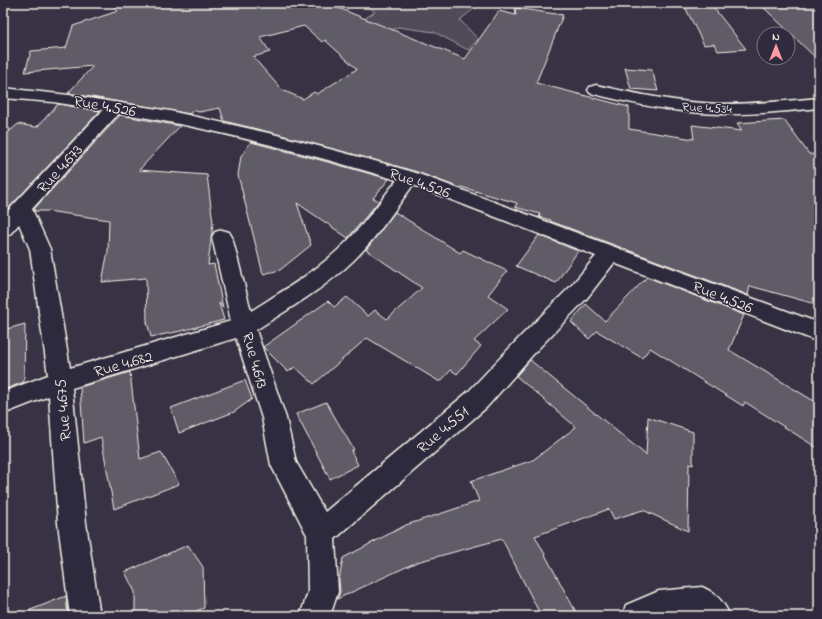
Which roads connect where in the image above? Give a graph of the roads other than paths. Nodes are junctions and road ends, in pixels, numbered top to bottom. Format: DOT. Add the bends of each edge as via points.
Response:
graph roads {
  1 [pos="596,90"];
  2 [pos="3,93"];
  3 [pos="819,102"];
  4 [pos="115,107"];
  5 [pos="409,177"];
  6 [pos="22,208"];
  7 [pos="3,229"];
  8 [pos="222,237"];
  9 [pos="611,253"];
  10 [pos="244,327"];
  11 [pos="819,332"];
  12 [pos="60,381"];
  13 [pos="3,403"];
  14 [pos="321,533"];
  15 [pos="85,616"];
  16 [pos="315,616"];
  17 [pos="637,616"];
  18 [pos="715,616"];
  1 -- 3 [label="street, Rue 4.534" via="662,104 706,108 748,108"];
  2 -- 4 [label="street, Rue 4.526" via="60,97"];
  4 -- 5 [label="street, Rue 4.526" via="188,120 342,156"];
  4 -- 6 [label="street, Rue 4.673"];
  5 -- 9 [label="street, Rue 4.526"];
  5 -- 10 [label="street, Rue 4.613" via="346,255 322,275"];
  6 -- 7 [label="street, Rue 4.673"];
  6 -- 12 [label="street, Rue 4.675" via="40,249"];
  8 -- 10 [label="street"];
  9 -- 11 [label="street, Rue 4.526"];
  9 -- 14 [label="street, Rue 4.551" via="579,292 478,399"];
  10 -- 12 [label="street, Rue 4.682"];
  10 -- 14 [label="street, Rue 4.613" via="274,418 284,465"];
  12 -- 13 [label="street, Rue 4.682"];
  12 -- 15 [label="street, Rue 4.675" via="72,523"];
  14 -- 16 [label="street" via="322,592"];
  17 -- 18 [label="street" via="660,606 702,602"];
}
